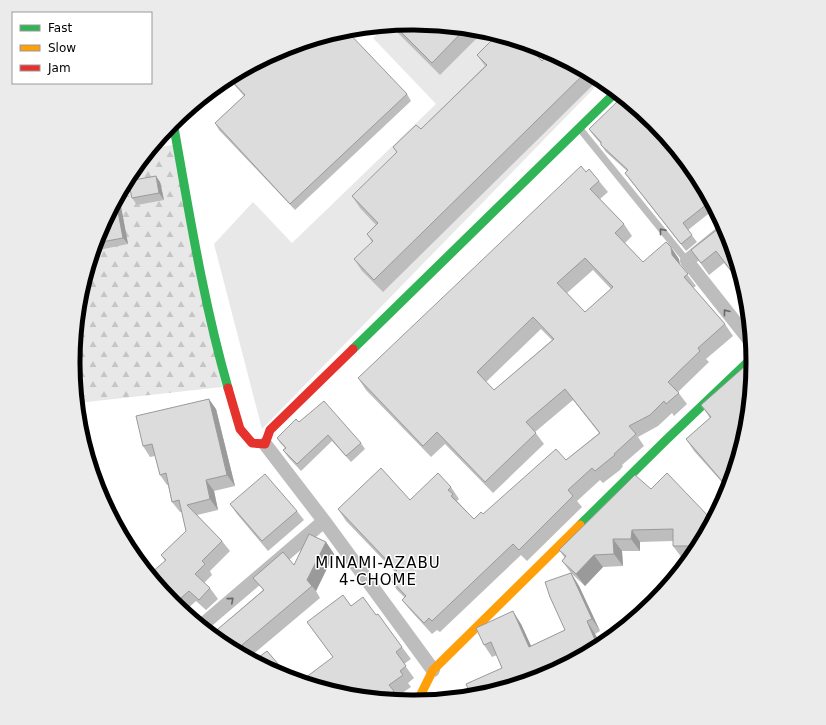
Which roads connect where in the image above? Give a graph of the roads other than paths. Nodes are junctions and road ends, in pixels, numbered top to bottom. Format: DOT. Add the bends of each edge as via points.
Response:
graph roads {
  1 [pos="612,96"];
  2 [pos="579,128"];
  3 [pos="175,131"];
  4 [pos="720,234"];
  5 [pos="687,261"];
  6 [pos="744,335"];
  7 [pos="746,364"];
  8 [pos="265,444"];
  9 [pos="324,521"];
  10 [pos="206,622"];
  11 [pos="433,670"];
  12 [pos="421,695"];
  1 -- 2 [label="street"];
  5 -- 2 [label="lane, one-way"];
  2 -- 8 [label="street" via="270,430"];
  3 -- 8 [label="street" via="195,246 220,360 240,429 252,443"];
  4 -- 5 [label="street"];
  6 -- 5 [label="street, one-way"];
  7 -- 11 [label="street"];
  8 -- 9 [label="street"];
  10 -- 9 [label="street, one-way"];
  9 -- 11 [label="street"];
  11 -- 12 [label="street"];
}
